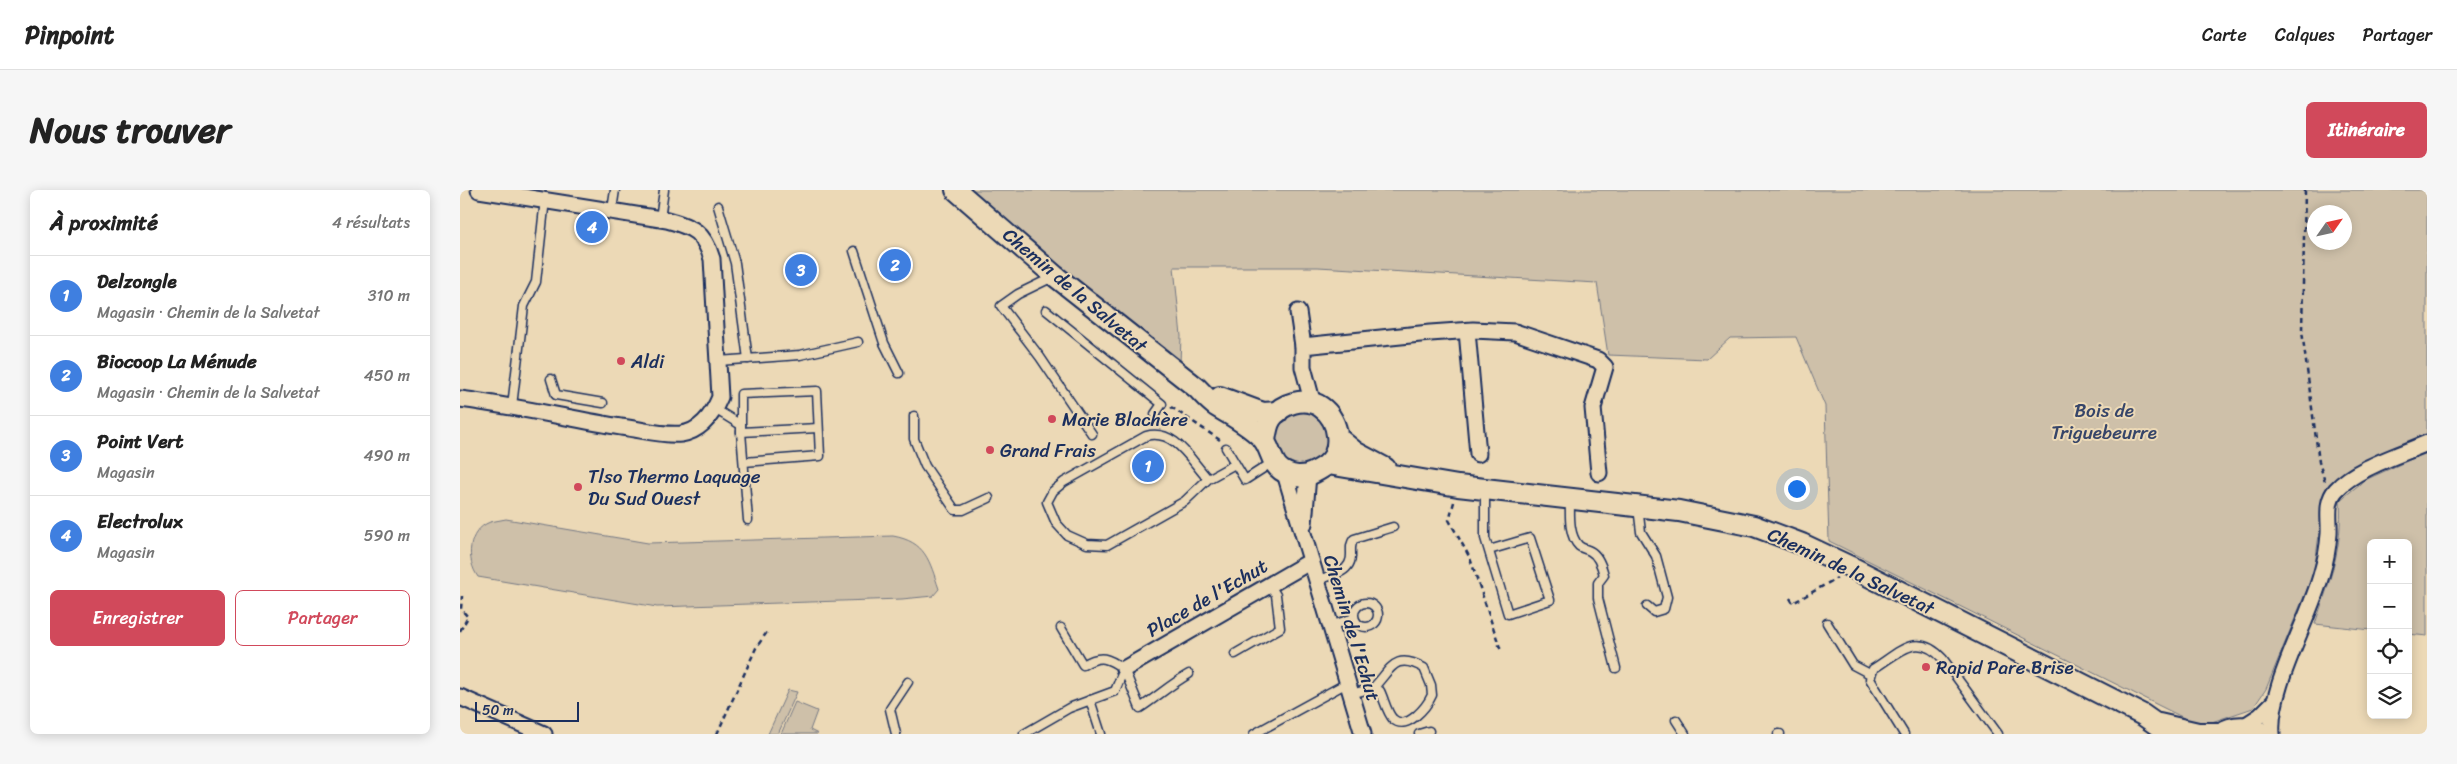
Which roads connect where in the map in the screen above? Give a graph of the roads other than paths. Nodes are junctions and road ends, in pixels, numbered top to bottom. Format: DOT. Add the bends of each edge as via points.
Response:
graph roads {
  1 [pos="479,190"];
  2 [pos="490,190"];
  3 [pos="615,190"];
  4 [pos="664,190"];
  5 [pos="956,190"];
  6 [pos="545,200"];
  7 [pos="718,206"];
  8 [pos="612,210"];
  9 [pos="660,219"];
  10 [pos="854,251"];
  11 [pos="1055,276"];
  12 [pos="1046,310"];
  13 [pos="1298,312"];
  14 [pos="1467,331"];
  15 [pos="858,342"];
  16 [pos="1303,346"];
  17 [pos="748,358"];
  18 [pos="718,361"];
  19 [pos="899,373"];
  20 [pos="551,379"];
  21 [pos="1197,388"];
  22 [pos="460,400"];
  23 [pos="603,403"];
  24 [pos="512,406"];
  25 [pos="1295,406"];
  26 [pos="715,409"];
  27 [pos="1155,414"];
  28 [pos="914,416"];
  29 [pos="818,428"];
  30 [pos="741,429"];
  31 [pos="1092,434"];
  32 [pos="1338,438"];
  33 [pos="1265,441"];
  34 [pos="2427,443"];
  35 [pos="1226,448"];
  36 [pos="1478,454"];
  37 [pos="744,462"];
  38 [pos="1235,464"];
  39 [pos="1328,464"];
  40 [pos="1278,466"];
  41 [pos="1599,473"];
  42 [pos="1308,475"];
  43 [pos="1402,478"];
  44 [pos="1208,479"];
  45 [pos="1485,490"];
  46 [pos="989,498"];
  47 [pos="1570,499"];
  48 [pos="1638,506"];
  49 [pos="748,520"];
  50 [pos="1393,527"];
  51 [pos="1304,533"];
  52 [pos="1489,550"];
  53 [pos="1311,561"];
  54 [pos="1316,580"];
  55 [pos="1270,585"];
  56 [pos="1647,606"];
  57 [pos="1354,618"];
  58 [pos="1828,623"];
  59 [pos="1330,626"];
  60 [pos="1061,628"];
  61 [pos="1235,654"];
  62 [pos="1616,668"];
  63 [pos="1124,669"];
  64 [pos="1189,674"];
  65 [pos="1870,674"];
  66 [pos="908,682"];
  67 [pos="1349,688"];
  68 [pos="1374,688"];
  69 [pos="460,696"];
  70 [pos="1090,700"];
  71 [pos="2273,703"];
  72 [pos="1676,720"];
  73 [pos="2243,727"];
  74 [pos="2163,729"];
  75 [pos="1429,731"];
  76 [pos="544,734"];
  77 [pos="896,734"];
  78 [pos="1024,734"];
  79 [pos="1101,734"];
  80 [pos="1254,734"];
  81 [pos="1363,734"];
  82 [pos="1419,734"];
  83 [pos="1685,734"];
  84 [pos="1904,734"];
  85 [pos="1998,734"];
  86 [pos="2220,734"];
  87 [pos="2263,734"];
  88 [pos="2272,734"];
  1 -- 2 [label="street"];
  2 -- 6 [label="street"];
  3 -- 8 [label="lane"];
  4 -- 9 [label="lane"];
  5 -- 11 [label="main road, Chemin de la Salvetat"];
  6 -- 8 [label="street"];
  6 -- 24 [label="lane" via="536,282 524,306"];
  7 -- 17 [label="lane" via="735,263"];
  8 -- 9 [label="street"];
  9 -- 18 [label="street" via="687,225 707,244 712,259"];
  10 -- 19 [label="lane" via="884,343"];
  11 -- 21 [label="main road, Chemin de la Salvetat"];
  11 -- 31 [label="lane" via="1001,306"];
  12 -- 27 [label="lane" via="1162,404"];
  13 -- 16 [label="street"];
  14 -- 16 [label="street"];
  14 -- 36 [label="street"];
  14 -- 41 [label="street" via="1515,332 1598,360 1605,368 1593,408"];
  15 -- 17 [label="lane" via="800,355"];
  16 -- 25 [label="street" via="1303,367"];
  17 -- 18 [label="lane"];
  18 -- 26 [label="street" via="720,397"];
  20 -- 23 [label="lane" via="556,395"];
  21 -- 25 [label="main road, Chemin de la Salvetat" via="1262,414"];
  21 -- 33 [label="main road, Chemin de la Salvetat"];
  22 -- 24 [label="street"];
  24 -- 26 [label="street" via="667,434 682,434 698,428"];
  25 -- 32 [label="main road" via="1321,406 1335,424"];
  25 -- 33 [label="main road" via="1271,419"];
  26 -- 30 [label="lane"];
  28 -- 46 [label="lane" via="914,439 925,466 955,510 963,510"];
  29 -- 30 [label="lane"];
  29 -- 30 [label="lane" via="817,391 741,394"];
  29 -- 37 [label="lane" via="820,456"];
  30 -- 37 [label="lane"];
  32 -- 39 [label="main road"];
  32 -- 43 [label="main road, Chemin de la Salvetat"];
  33 -- 40 [label="main road, Chemin de la Salvetat"];
  34 -- 71 [label="street" via="2358,474 2332,496 2323,571"];
  35 -- 38 [label="lane"];
  37 -- 49 [label="lane"];
  38 -- 40 [label="lane" via="1245,480"];
  38 -- 44 [label="lane"];
  39 -- 42 [label="main road"];
  39 -- 43 [label="main road, Chemin de la Salvetat"];
  40 -- 42 [label="main road" via="1296,476"];
  40 -- 51 [label="street, Chemin de l'Echut"];
  42 -- 51 [label="street, Chemin de l'Echut"];
  43 -- 45 [label="main road, Chemin de la Salvetat"];
  44 -- 44 [label="lane" via="1185,501 1108,545 1087,544 1067,535 1056,523 1047,502 1064,482 1155,434 1181,448"];
  45 -- 47 [label="main road, Chemin de la Salvetat"];
  45 -- 52 [label="lane" via="1485,538"];
  47 -- 48 [label="main road, Chemin de la Salvetat"];
  47 -- 62 [label="lane" via="1570,520 1576,542 1592,552 1604,575 1598,584 1598,598"];
  48 -- 56 [label="lane" via="1641,532 1656,556 1667,597 1664,608 1659,612"];
  48 -- 74 [label="main road, Chemin de la Salvetat" via="1754,526 1802,544"];
  50 -- 54 [label="lane" via="1354,539 1352,561 1348,566 1339,573"];
  51 -- 53 [label="street, Chemin de l'Echut"];
  52 -- 52 [label="lane" via="1530,538 1550,600 1508,614"];
  53 -- 54 [label="street, Chemin de l'Echut"];
  53 -- 55 [label="street, Place de l'Echut"];
  54 -- 59 [label="street, Chemin de l'Echut"];
  55 -- 61 [label="lane" via="1276,595 1280,628"];
  55 -- 63 [label="street, Place de l'Echut"];
  57 -- 59 [label="lane"];
  58 -- 65 [label="lane" via="1853,665"];
  59 -- 67 [label="street, Chemin de l'Echut"];
  60 -- 63 [label="lane" via="1082,664 1095,657 1111,660"];
  63 -- 64 [label="lane" via="1140,708"];
  63 -- 70 [label="lane" via="1115,691"];
  65 -- 84 [label="lane"];
  65 -- 85 [label="lane" via="1912,646 1927,645 1943,659"];
  66 -- 77 [label="lane" via="890,709"];
  67 -- 68 [label="lane"];
  67 -- 80 [label="lane"];
  67 -- 81 [label="street, Chemin de l'Echut"];
  68 -- 68 [label="lane" via="1392,665 1408,662 1424,668 1432,686 1432,695 1420,713 1401,722 1391,717 1380,691"];
  69 -- 76 [label="street"];
  70 -- 78 [label="lane"];
  70 -- 79 [label="lane"];
  71 -- 73 [label="street"];
  71 -- 88 [label="street"];
  72 -- 83 [label="lane"];
  73 -- 86 [label="main road, Chemin de la Salvetat"];
  73 -- 87 [label="main road"];
  74 -- 86 [label="main road, Chemin de la Salvetat"];
  75 -- 82 [label="lane"];
}
